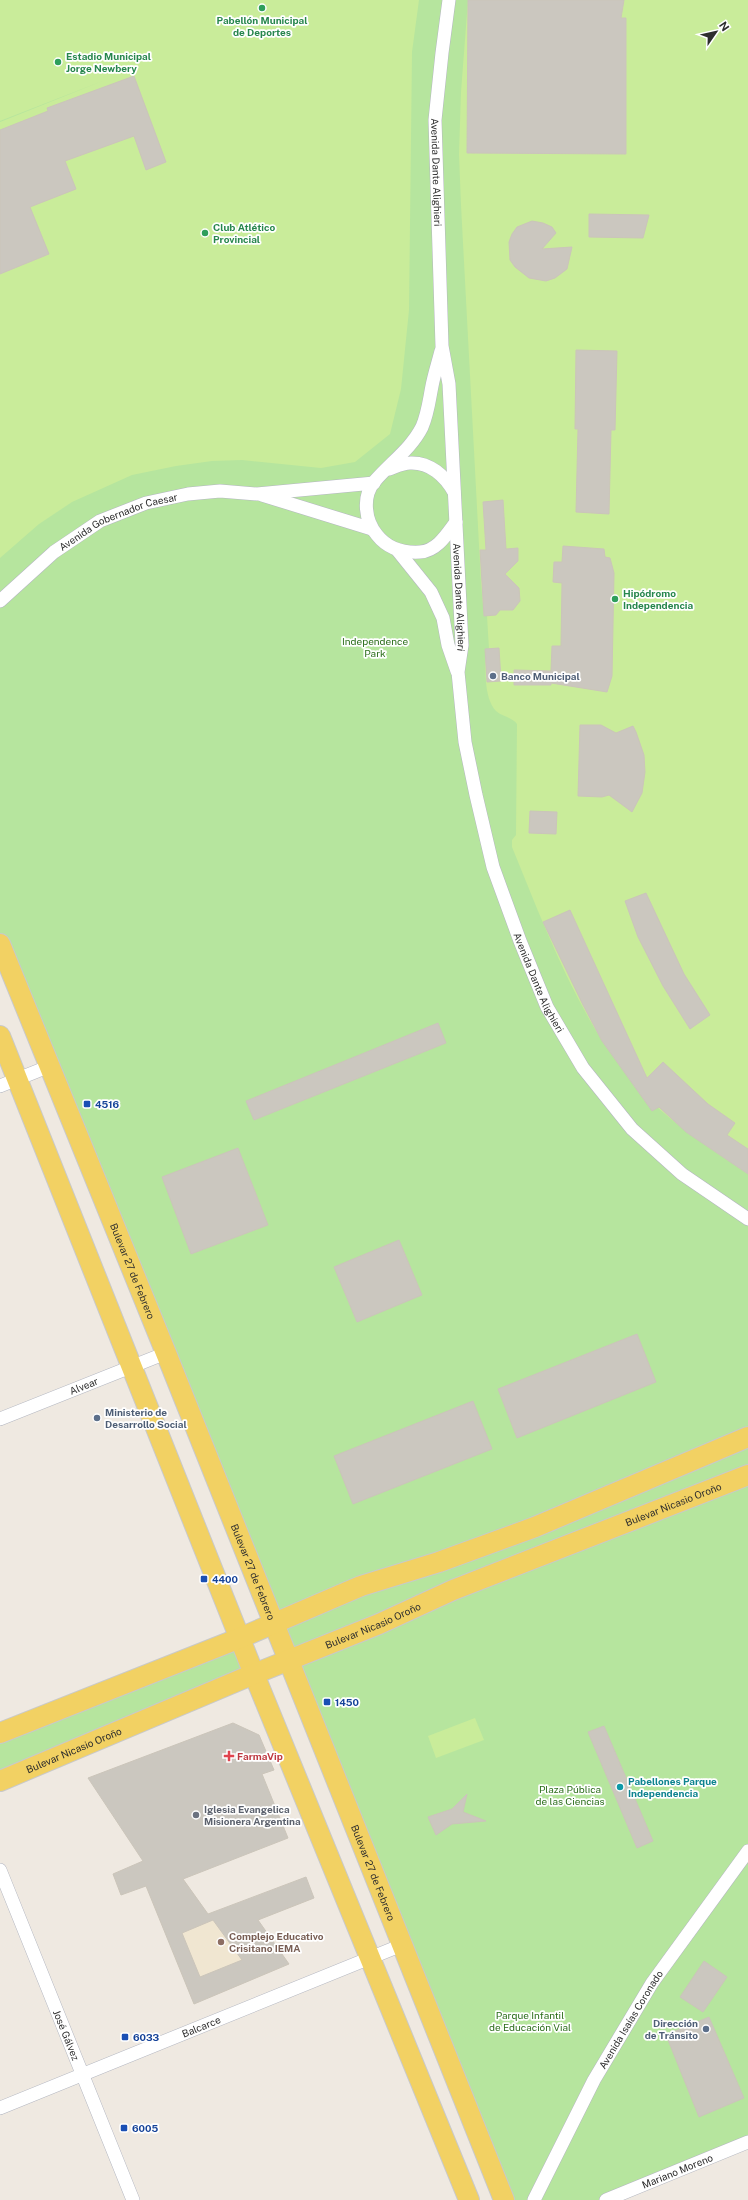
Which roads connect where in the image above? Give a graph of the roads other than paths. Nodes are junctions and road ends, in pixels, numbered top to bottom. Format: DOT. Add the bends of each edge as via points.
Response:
graph roads {
  1 [pos="449,0"];
  2 [pos="442,346"];
  3 [pos="389,469"];
  4 [pos="374,483"];
  5 [pos="454,492"];
  6 [pos="257,494"];
  7 [pos="456,522"];
  8 [pos="372,529"];
  9 [pos="398,551"];
  10 [pos="0,601"];
  11 [pos="458,672"];
  12 [pos="0,944"];
  13 [pos="0,1036"];
  14 [pos="50,1066"];
  15 [pos="9,1082"];
  16 [pos="748,1219"];
  17 [pos="166,1353"];
  18 [pos="131,1366"];
  19 [pos="0,1419"];
  20 [pos="748,1437"];
  21 [pos="748,1475"];
  22 [pos="274,1624"];
  23 [pos="240,1638"];
  24 [pos="289,1660"];
  25 [pos="254,1674"];
  26 [pos="0,1733"];
  27 [pos="0,1781"];
  28 [pos="748,1851"];
  29 [pos="0,1870"];
  30 [pos="402,1945"];
  31 [pos="371,1959"];
  32 [pos="82,2074"];
  33 [pos="0,2108"];
  34 [pos="748,2142"];
  35 [pos="133,2200"];
  36 [pos="470,2200"];
  37 [pos="504,2200"];
  38 [pos="534,2200"];
  39 [pos="606,2200"];
  1 -- 2 [label="street, Avenida Dante Alighieri" via="435,120"];
  2 -- 3 [label="street, Avenida Dante Alighieri" via="429,410 421,428"];
  2 -- 5 [label="street, Avenida Dante Alighieri" via="449,384"];
  3 -- 4 [label="street"];
  3 -- 5 [label="street" via="410,463 431,467 448,481"];
  4 -- 6 [label="street, Avenida Gobernador Caesar"];
  4 -- 8 [label="street" via="367,498 367,514"];
  5 -- 7 [label="street"];
  6 -- 8 [label="street, Avenida Gobernador Caesar"];
  6 -- 10 [label="street, Avenida Gobernador Caesar" via="220,491 188,494 146,503 100,521 54,552"];
  7 -- 9 [label="street" via="442,542 421,552"];
  7 -- 11 [label="street, Avenida Dante Alighieri" via="462,645"];
  8 -- 9 [label="street" via="383,543"];
  9 -- 11 [label="street, Avenida Dante Alighieri" via="431,592 443,618 448,645"];
  11 -- 16 [label="street, Avenida Dante Alighieri" via="465,742 494,867 547,1008 583,1068 632,1129 682,1174"];
  12 -- 14 [label="main road, Bulevar 27 de Febrero"];
  13 -- 15 [label="main road"];
  14 -- 15 [label="street"];
  14 -- 17 [label="main road, Bulevar 27 de Febrero"];
  15 -- 18 [label="main road"];
  17 -- 18 [label="street, Alvear"];
  17 -- 22 [label="main road, Bulevar 27 de Febrero"];
  18 -- 19 [label="street, Alvear"];
  18 -- 23 [label="main road"];
  20 -- 22 [label="main road" via="534,1527 439,1562 361,1586"];
  21 -- 24 [label="main road, Bulevar Nicasio Oroño" via="460,1587"];
  22 -- 23 [label="main road"];
  22 -- 24 [label="main road, Bulevar 27 de Febrero"];
  23 -- 25 [label="main road"];
  23 -- 26 [label="main road"];
  24 -- 25 [label="main road, Bulevar Nicasio Oroño"];
  24 -- 30 [label="main road, Bulevar 27 de Febrero"];
  25 -- 27 [label="main road, Bulevar Nicasio Oroño"];
  25 -- 31 [label="main road"];
  28 -- 38 [label="street, Avenida Isaías Coronado" via="652,1983 594,2080"];
  29 -- 32 [label="street, José Gálvez"];
  30 -- 31 [label="street, Balcarce"];
  30 -- 37 [label="main road, Bulevar 27 de Febrero"];
  31 -- 32 [label="street, Balcarce"];
  31 -- 36 [label="main road"];
  32 -- 33 [label="street, Balcarce"];
  32 -- 35 [label="street, José Gálvez"];
  34 -- 39 [label="street, Mariano Moreno"];
}
